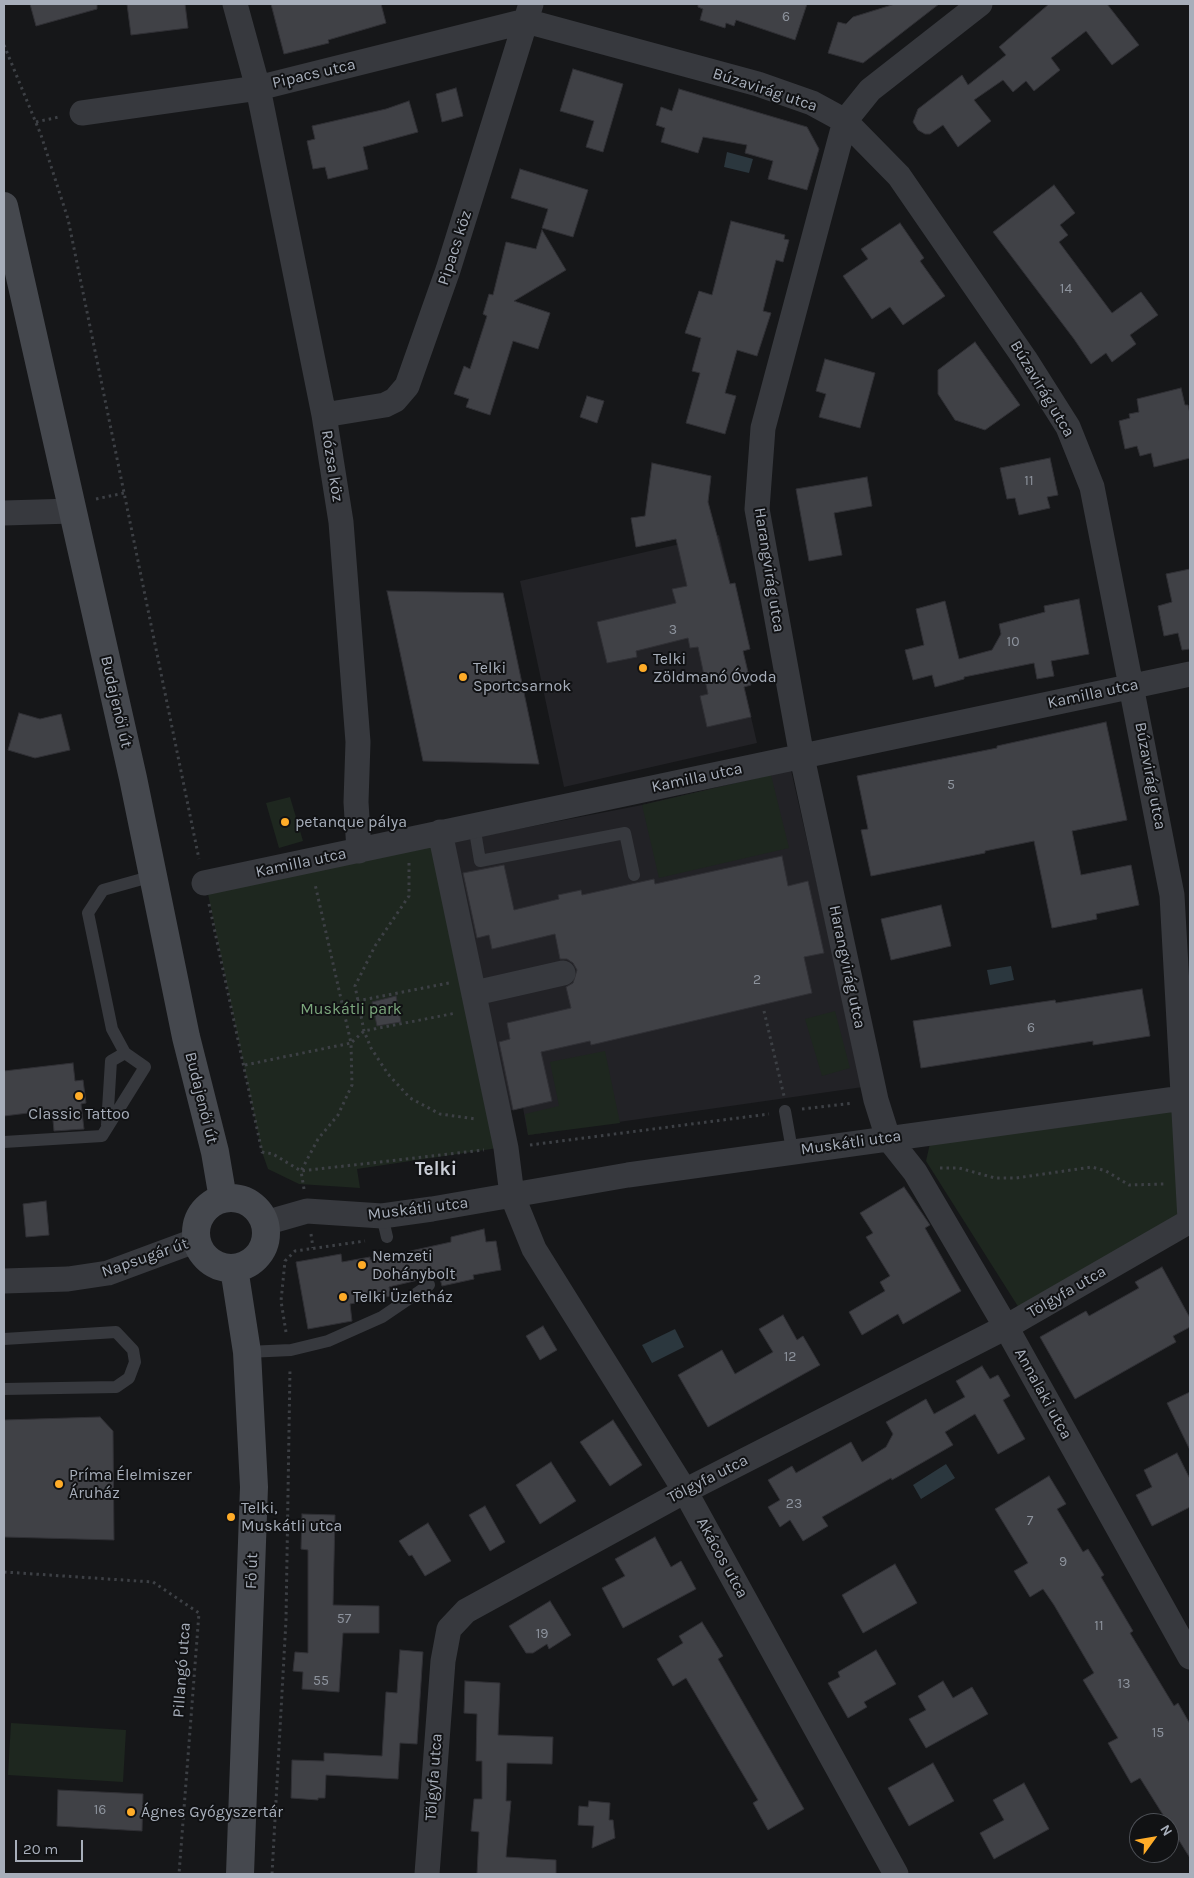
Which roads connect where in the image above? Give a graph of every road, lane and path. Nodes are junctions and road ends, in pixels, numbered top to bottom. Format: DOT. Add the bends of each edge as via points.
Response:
graph roads {
  1 [pos="235,4"];
  2 [pos="980,4"];
  3 [pos="528,12"];
  4 [pos="4,46"];
  5 [pos="258,88"];
  6 [pos="82,113"];
  7 [pos="845,121"];
  8 [pos="4,206"];
  9 [pos="324,416"];
  10 [pos="124,493"];
  11 [pos="85,505"];
  12 [pos="4,513"];
  13 [pos="1190,674"];
  14 [pos="1133,686"];
  15 [pos="802,756"];
  16 [pos="474,825"];
  17 [pos="440,832"];
  18 [pos="407,840"];
  19 [pos="359,851"];
  20 [pos="310,861"];
  21 [pos="634,875"];
  22 [pos="153,876"];
  23 [pos="204,883"];
  24 [pos="563,973"];
  25 [pos="475,993"];
  26 [pos="357,1001"];
  27 [pos="764,1011"];
  28 [pos="364,1031"];
  29 [pos="351,1043"];
  30 [pos="125,1054"];
  31 [pos="245,1065"];
  32 [pos="1188,1098"];
  33 [pos="876,1100"];
  34 [pos="786,1111"];
  35 [pos="498,1116"];
  36 [pos="107,1126"];
  37 [pos="888,1138"];
  38 [pos="4,1142"];
  39 [pos="506,1148"];
  40 [pos="792,1150"];
  41 [pos="301,1171"];
  42 [pos="915,1172"];
  43 [pos="1187,1182"];
  44 [pos="512,1194"];
  45 [pos="223,1199"];
  46 [pos="1190,1221"];
  47 [pos="264,1223"];
  48 [pos="196,1240"];
  49 [pos="313,1248"];
  50 [pos="234,1268"];
  51 [pos="4,1281"];
  52 [pos="429,1285"];
  53 [pos="1006,1327"];
  54 [pos="4,1339"];
  55 [pos="291,1350"];
  56 [pos="247,1352"];
  57 [pos="4,1388"];
  58 [pos="685,1490"];
  59 [pos="4,1572"];
  60 [pos="1190,1657"];
  61 [pos="179,1874"];
  62 [pos="240,1874"];
  63 [pos="272,1874"];
  64 [pos="427,1874"];
  65 [pos="896,1874"];
  1 -- 5 [label="street, Rózsa köz"];
  2 -- 7 [label="street, Harangvirág utca" via="870,90"];
  3 -- 5 [label="street, Pipacs utca"];
  3 -- 7 [label="street, Búzavirág utca" via="758,84 812,103"];
  3 -- 9 [label="street, Pipacs köz" via="448,270 407,386 395,400 385,405"];
  4 -- 10 [label="path" via="38,128 68,219"];
  5 -- 6 [label="street, Pipacs utca"];
  5 -- 9 [label="street, Rózsa köz"];
  7 -- 14 [label="street, Búzavirág utca" via="899,176 1068,427 1092,487"];
  7 -- 15 [label="street, Harangvirág utca" via="763,428 757,508"];
  8 -- 11 [label="main road, Budajenői út"];
  9 -- 19 [label="street, Rózsa köz" via="341,532 358,742 356,802"];
  10 -- 11 [label="path"];
  10 -- 23 [label="path"];
  11 -- 12 [label="street"];
  11 -- 22 [label="main road, Budajenői út"];
  13 -- 14 [label="street, Kamilla utca"];
  14 -- 15 [label="street, Kamilla utca"];
  14 -- 32 [label="street, Búzavirág utca" via="1172,895"];
  15 -- 16 [label="street, Kamilla utca"];
  15 -- 33 [label="street, Harangvirág utca"];
  16 -- 17 [label="street, Kamilla utca"];
  16 -- 21 [label="lane" via="480,861 625,833"];
  17 -- 18 [label="street, Kamilla utca"];
  17 -- 25 [label="street"];
  18 -- 19 [label="street, Kamilla utca"];
  18 -- 26 [label="path" via="410,896 374,946 355,986"];
  19 -- 20 [label="street, Kamilla utca"];
  20 -- 23 [label="street, Kamilla utca"];
  20 -- 29 [label="path"];
  22 -- 30 [label="lane" via="103,890 88,913 112,1029"];
  22 -- 45 [label="main road, Budajenői út"];
  23 -- 31 [label="path"];
  24 -- 25 [label="street"];
  25 -- 26 [label="path"];
  25 -- 28 [label="path"];
  25 -- 35 [label="street"];
  26 -- 28 [label="path"];
  27 -- 34 [label="path"];
  28 -- 29 [label="path"];
  28 -- 35 [label="path" via="388,1074 410,1098 440,1114 474,1120"];
  29 -- 31 [label="path"];
  29 -- 41 [label="path" via="352,1085 338,1115 318,1139"];
  30 -- 36 [label="lane" via="111,1061"];
  30 -- 36 [label="lane" via="145,1067"];
  31 -- 41 [label="path" via="262,1152 273,1154"];
  32 -- 37 [label="street, Muskátli utca"];
  32 -- 43 [label="street, Búzavirág utca"];
  33 -- 34 [label="path"];
  33 -- 37 [label="street, Harangvirág utca"];
  34 -- 39 [label="path"];
  34 -- 40 [label="lane"];
  35 -- 39 [label="street"];
  36 -- 38 [label="lane" via="102,1136"];
  37 -- 40 [label="street, Muskátli utca"];
  37 -- 42 [label="street, Annalaki utca"];
  39 -- 41 [label="path"];
  39 -- 44 [label="street"];
  40 -- 44 [label="street, Muskátli utca"];
  42 -- 43 [label="path" via="959,1168 995,1178 1016,1178 1092,1167 1106,1171 1129,1185"];
  42 -- 53 [label="street, Annalaki utca"];
  43 -- 46 [label="street, Búzavirág utca"];
  44 -- 47 [label="street, Muskátli utca" via="385,1227 307,1211"];
  44 -- 58 [label="street, Akácos utca" via="534,1249"];
  45 -- 47 [label="main road" via="244,1200 260,1213"];
  45 -- 48 [label="main road" via="213,1203 202,1214"];
  46 -- 53 [label="street, Tölgyfa utca"];
  47 -- 50 [label="main road" via="266,1233 260,1253 244,1266"];
  48 -- 50 [label="main road" via="206,1258 214,1264"];
  48 -- 51 [label="street, Napsugár út" via="108,1273 68,1280"];
  49 -- 55 [label="path" via="295,1251 285,1261 282,1319"];
  50 -- 56 [label="main road, Fő út"];
  52 -- 55 [label="lane" via="382,1317 328,1341"];
  53 -- 58 [label="street, Tölgyfa utca"];
  53 -- 60 [label="street, Annalaki utca"];
  54 -- 57 [label="lane" via="116,1332 134,1350 135,1362 130,1378 116,1387"];
  55 -- 56 [label="lane"];
  55 -- 63 [label="path" via="286,1620"];
  56 -- 62 [label="main road, Fő út" via="254,1487"];
  58 -- 64 [label="street, Tölgyfa utca" via="466,1611 448,1629"];
  58 -- 65 [label="street, Akácos utca"];
  59 -- 61 [label="path, Pillangó utca" via="153,1582 199,1613"];
}
